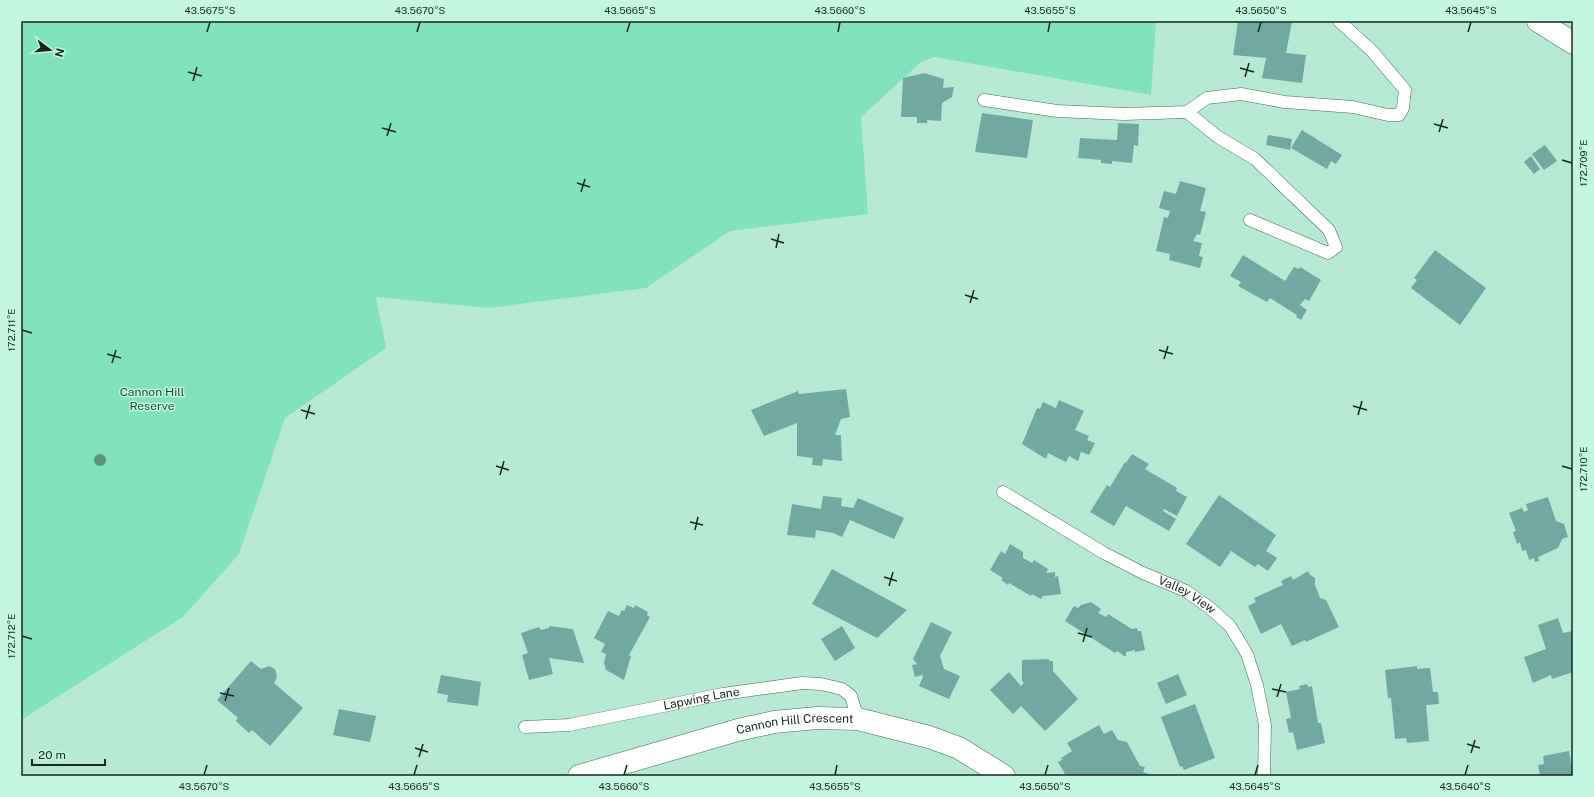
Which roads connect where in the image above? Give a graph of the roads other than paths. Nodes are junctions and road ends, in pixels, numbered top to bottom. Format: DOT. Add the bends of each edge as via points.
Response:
graph roads {
  1 [pos="1339,21"];
  2 [pos="1538,21"];
  3 [pos="1573,43"];
  4 [pos="984,100"];
  5 [pos="1187,112"];
  6 [pos="1250,220"];
  7 [pos="1004,492"];
  8 [pos="858,720"];
  9 [pos="525,726"];
  10 [pos="579,776"];
  11 [pos="1004,776"];
  12 [pos="1264,776"];
  1 -- 5 [label="lane" via="1372,51 1405,90 1403,108 1399,115 1353,107 1285,102 1241,94 1207,98"];
  2 -- 3 [label="street"];
  4 -- 5 [label="lane" via="1057,111 1124,114"];
  5 -- 6 [label="lane" via="1218,137 1255,159 1329,230 1336,247 1328,253"];
  7 -- 12 [label="lane, Valley View" via="1104,553 1186,591 1230,626 1247,654 1257,685 1264,726"];
  8 -- 9 [label="lane, Lapwing Lane" via="851,696 842,689 802,683 723,694 569,725"];
  8 -- 10 [label="street, Cannon Hill Crescent" via="817,718 774,722"];
  8 -- 11 [label="street, Cannon Hill Crescent" via="929,737 960,748"];
}
